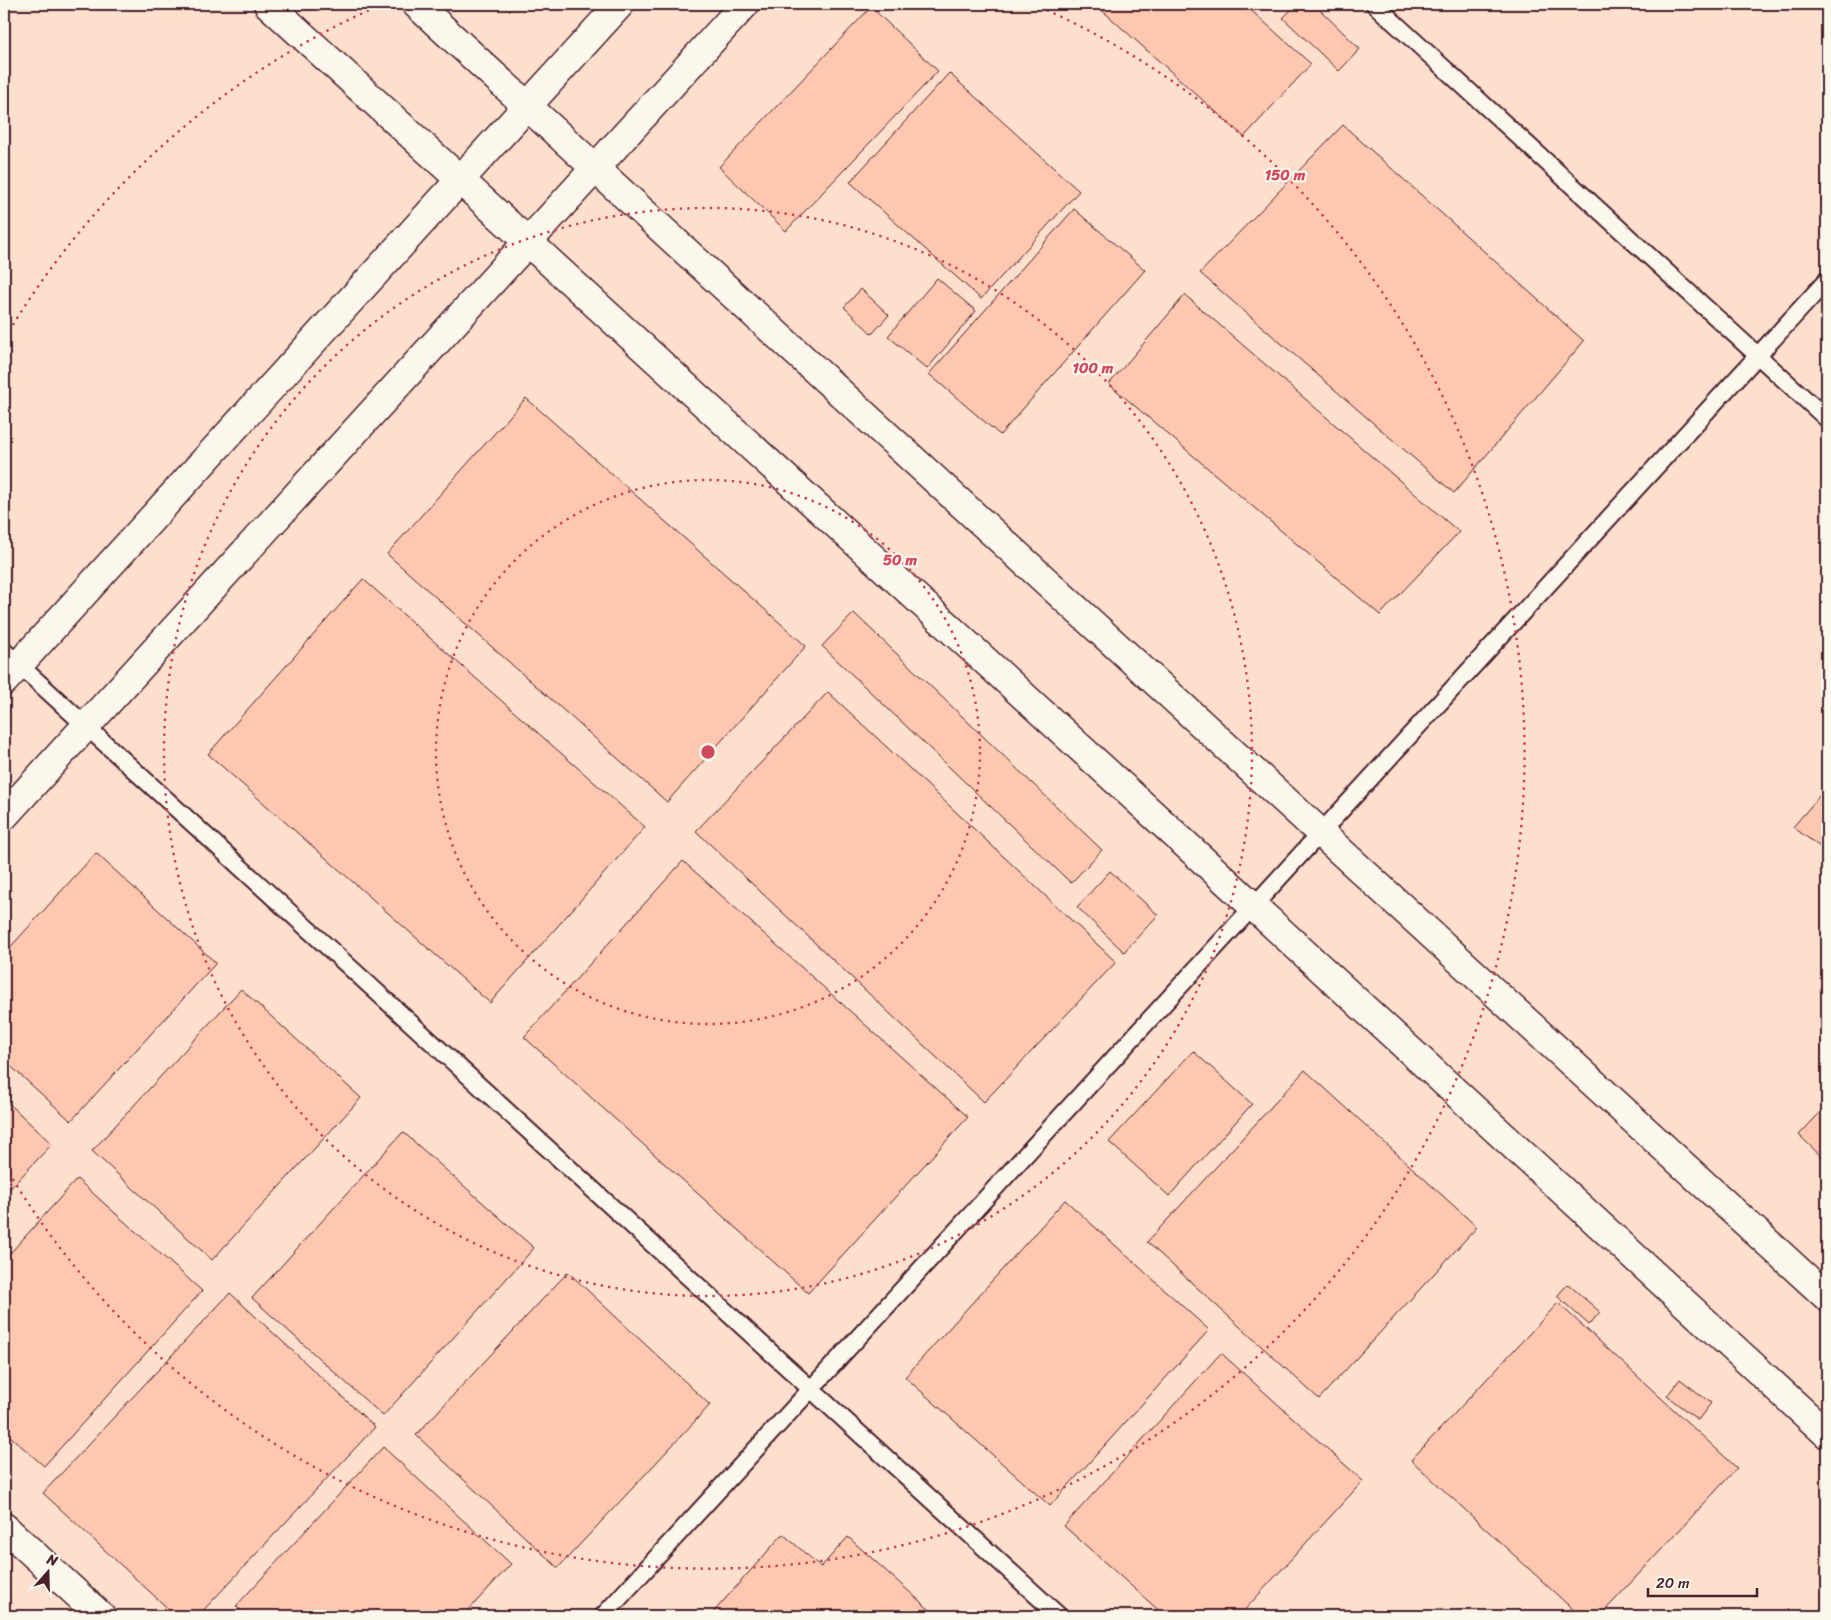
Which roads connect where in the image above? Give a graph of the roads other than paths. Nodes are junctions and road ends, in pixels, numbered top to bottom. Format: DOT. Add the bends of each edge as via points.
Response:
graph roads {
  1 [pos="268,4"];
  2 [pos="416,4"];
  3 [pos="620,4"];
  4 [pos="745,4"];
  5 [pos="1374,4"];
  6 [pos="527,105"];
  7 [pos="595,168"];
  8 [pos="460,180"];
  9 [pos="528,242"];
  10 [pos="1827,280"];
  11 [pos="1758,355"];
  12 [pos="1827,419"];
  13 [pos="9,665"];
  14 [pos="86,726"];
  15 [pos="4,816"];
  16 [pos="1321,832"];
  17 [pos="1253,906"];
  18 [pos="1827,1297"];
  19 [pos="811,1389"];
  20 [pos="1827,1434"];
  21 [pos="4,1527"];
  22 [pos="101,1616"];
  23 [pos="603,1616"];
  24 [pos="1059,1616"];
  1 -- 8 [label="street"];
  2 -- 6 [label="street"];
  3 -- 6 [label="street"];
  4 -- 7 [label="street"];
  5 -- 11 [label="lane"];
  6 -- 7 [label="street"];
  6 -- 8 [label="street"];
  7 -- 9 [label="street"];
  7 -- 16 [label="street"];
  8 -- 9 [label="street"];
  8 -- 13 [label="street"];
  9 -- 14 [label="street"];
  9 -- 17 [label="street"];
  10 -- 11 [label="lane"];
  11 -- 12 [label="lane"];
  11 -- 16 [label="lane"];
  13 -- 14 [label="lane"];
  14 -- 15 [label="street"];
  14 -- 19 [label="lane"];
  16 -- 17 [label="lane"];
  16 -- 18 [label="street"];
  17 -- 19 [label="lane"];
  17 -- 20 [label="street"];
  19 -- 23 [label="lane"];
  19 -- 24 [label="lane"];
  21 -- 22 [label="street"];
}
